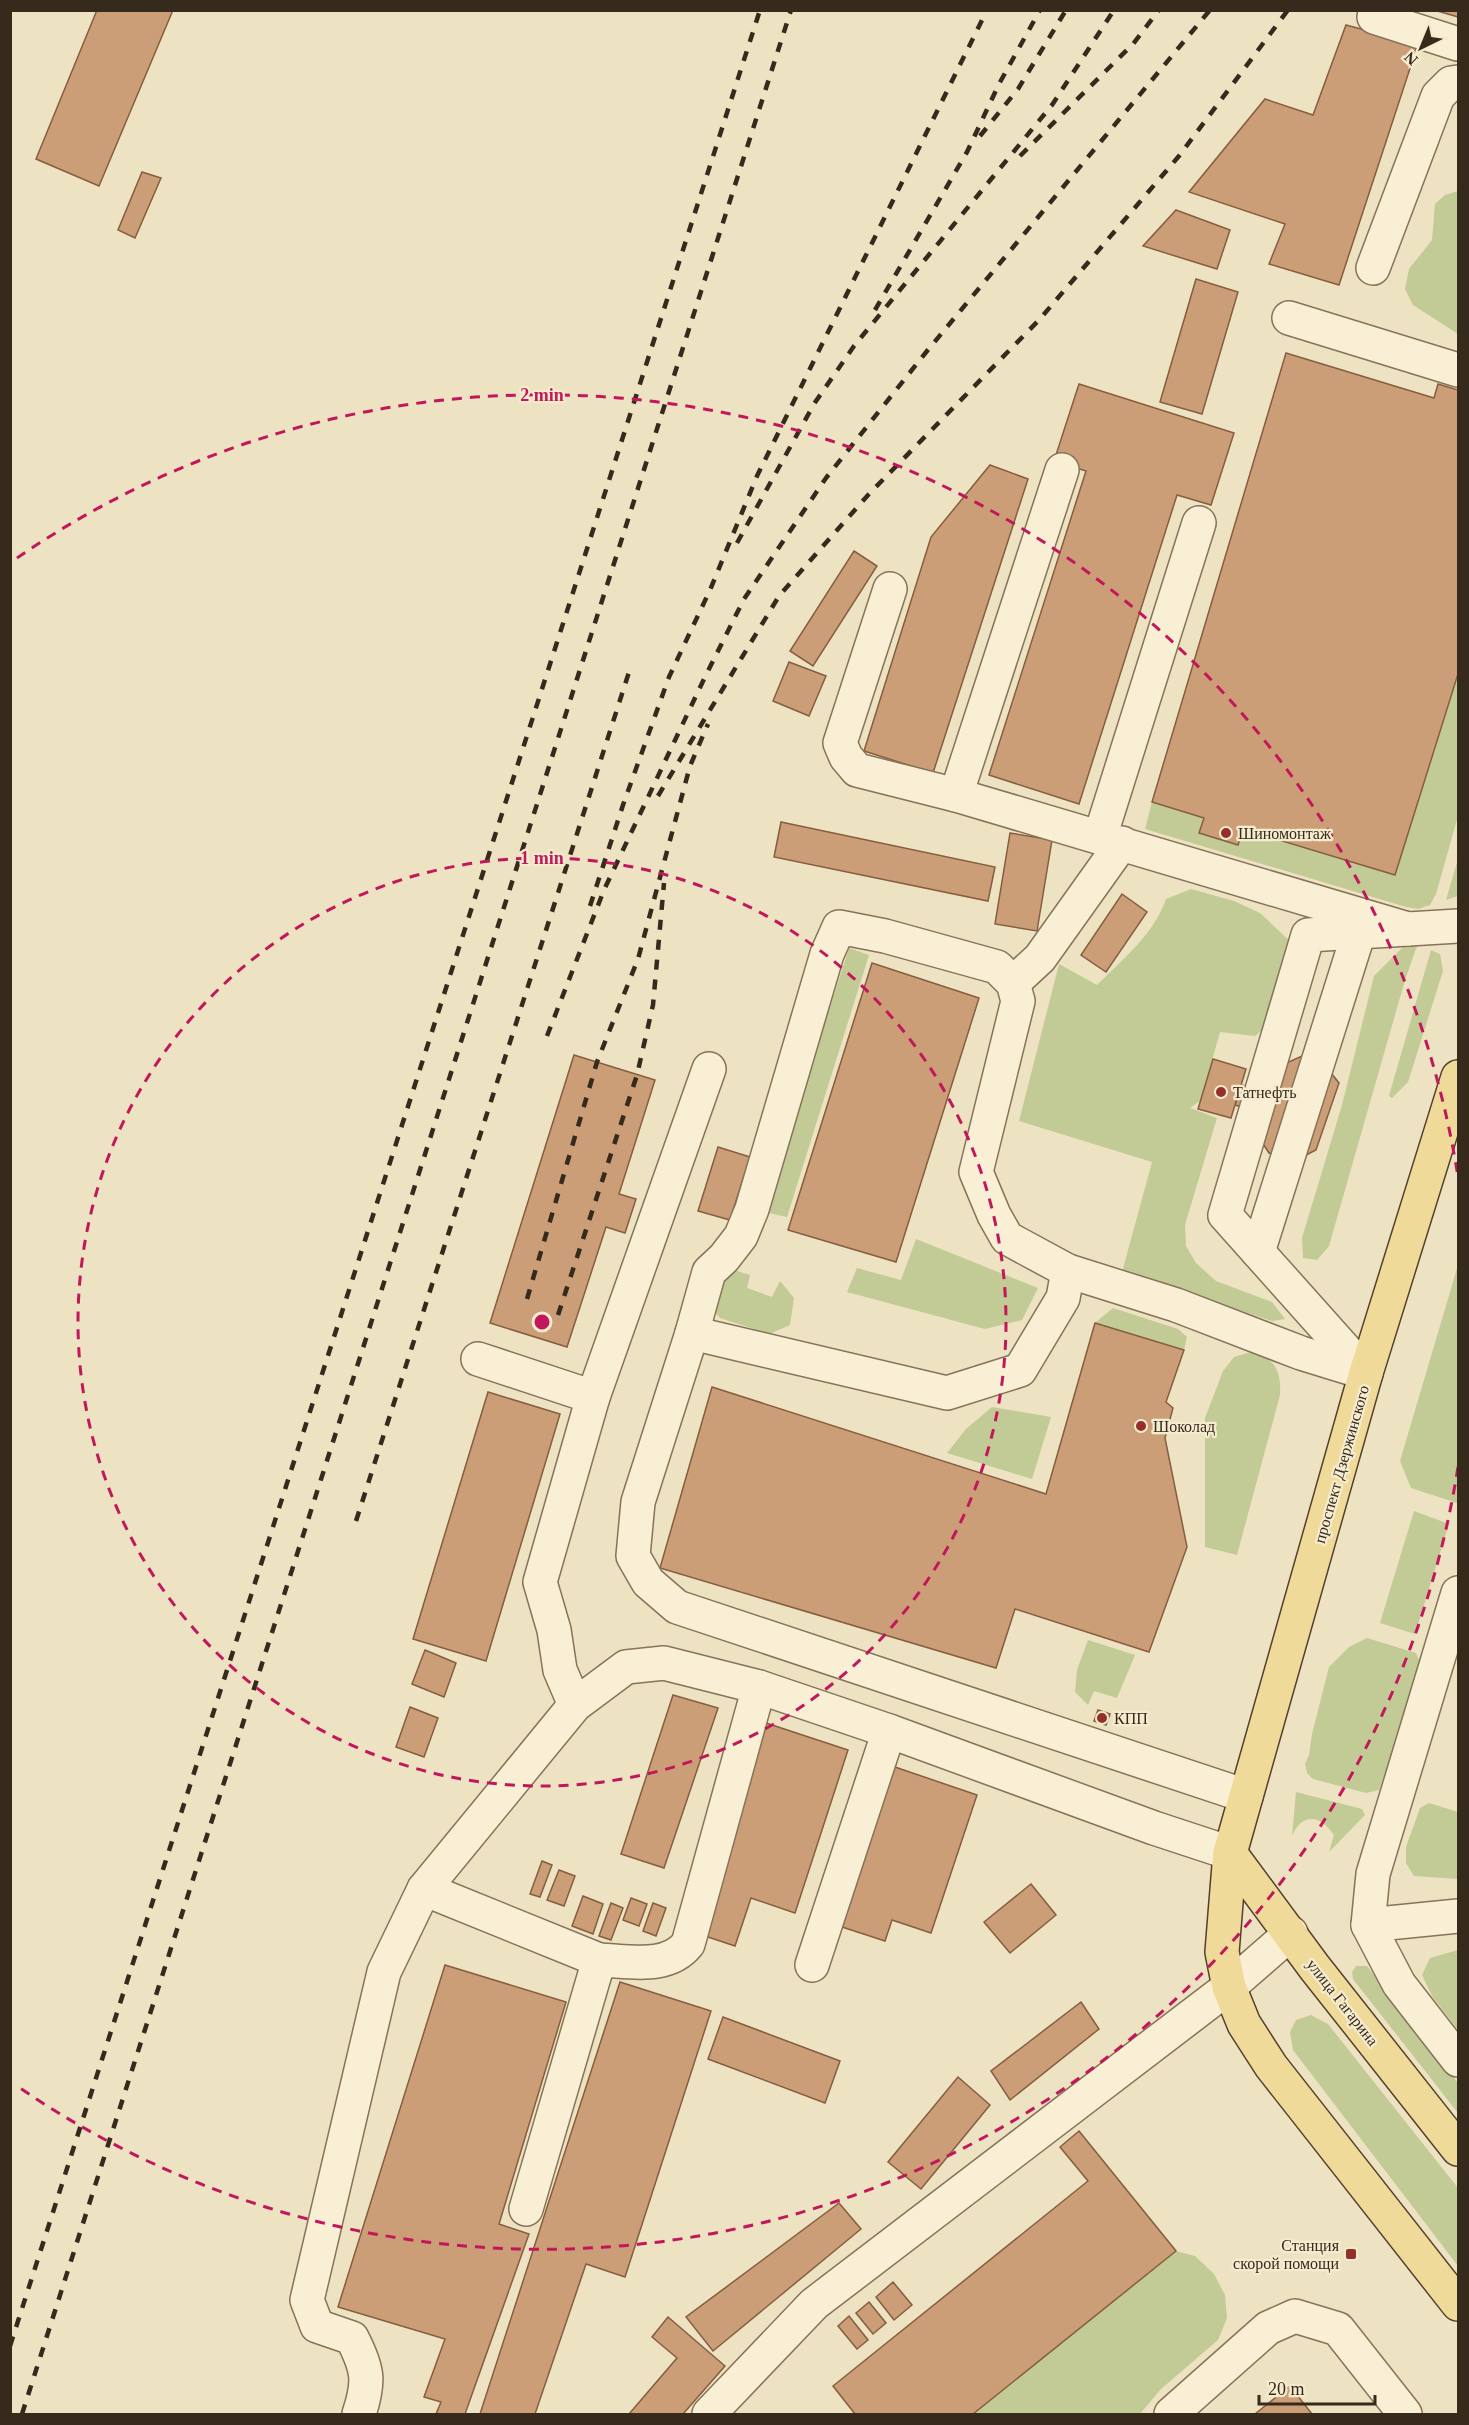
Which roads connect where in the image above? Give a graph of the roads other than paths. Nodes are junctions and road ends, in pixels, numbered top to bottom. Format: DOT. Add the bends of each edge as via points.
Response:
graph roads {
  1 [pos="1374,17"];
  2 [pos="1458,44"];
  3 [pos="1458,82"];
  4 [pos="1373,268"];
  5 [pos="1289,318"];
  6 [pos="1458,370"];
  7 [pos="1062,470"];
  8 [pos="1199,522"];
  9 [pos="890,589"];
  10 [pos="956,795"];
  11 [pos="1111,840"];
  12 [pos="1458,926"];
  13 [pos="1408,929"];
  14 [pos="1359,932"];
  15 [pos="1012,983"];
  16 [pos="709,1069"];
  17 [pos="1458,1077"];
  18 [pos="1258,1252"];
  19 [pos="1068,1271"];
  20 [pos="692,1333"];
  21 [pos="478,1359"];
  22 [pos="1366,1373"];
  23 [pos="592,1397"];
  24 [pos="1458,1593"];
  25 [pos="759,1687"];
  26 [pos="575,1705"];
  27 [pos="889,1731"];
  28 [pos="1246,1796"];
  29 [pos="1230,1853"];
  30 [pos="424,1889"];
  31 [pos="1458,1916"];
  32 [pos="1368,1925"];
  33 [pos="1292,1933"];
  34 [pos="599,1960"];
  35 [pos="812,1965"];
  36 [pos="1229,1987"];
  37 [pos="1458,2060"];
  38 [pos="1458,2149"];
  39 [pos="526,2209"];
  40 [pos="1458,2304"];
  41 [pos="359,2415"];
  42 [pos="709,2415"];
  43 [pos="1171,2415"];
  44 [pos="1405,2415"];
  1 -- 2 [label="lane"];
  3 -- 4 [label="lane" via="1451,83 1438,96"];
  5 -- 6 [label="lane"];
  7 -- 10 [label="lane"];
  8 -- 11 [label="lane"];
  9 -- 10 [label="lane" via="840,743 857,770"];
  10 -- 11 [label="lane"];
  11 -- 13 [label="lane"];
  11 -- 15 [label="lane" via="1040,958"];
  12 -- 13 [label="lane"];
  13 -- 14 [label="lane"];
  14 -- 18 [label="lane"];
  14 -- 18 [label="lane" via="1308,935 1225,1215"];
  15 -- 19 [label="lane" via="1018,1001 976,1172 1007,1238"];
  15 -- 20 [label="lane" via="997,967 839,927 827,954 752,1209 741,1236 709,1272"];
  16 -- 23 [label="lane"];
  17 -- 22 [label="main road, проспект Дзержинского"];
  18 -- 22 [label="lane"];
  19 -- 20 [label="lane" via="1063,1298 1020,1370 947,1393"];
  19 -- 22 [label="lane"];
  20 -- 28 [label="lane" via="638,1502 633,1556 648,1582 677,1607"];
  21 -- 23 [label="lane"];
  22 -- 28 [label="main road, проспект Дзержинского"];
  23 -- 26 [label="lane" via="540,1582 554,1630 560,1670"];
  24 -- 32 [label="lane" via="1373,1874"];
  25 -- 26 [label="lane" via="664,1664 635,1666 626,1667"];
  25 -- 27 [label="lane"];
  25 -- 34 [label="lane" via="688,1944 680,1954 664,1962"];
  26 -- 30 [label="lane"];
  27 -- 29 [label="lane"];
  27 -- 35 [label="lane"];
  28 -- 29 [label="main road, проспект Дзержинского"];
  29 -- 33 [label="main road, улица Гагарина"];
  29 -- 36 [label="main road, проспект Дзержинского" via="1222,1952"];
  30 -- 34 [label="lane"];
  30 -- 41 [label="lane" via="384,1972 307,2300 317,2326 352,2338 364,2361 367,2391"];
  31 -- 32 [label="lane"];
  32 -- 37 [label="lane" via="1399,1984"];
  33 -- 36 [label="lane"];
  33 -- 38 [label="main road, улица Гагарина" via="1315,1968"];
  34 -- 39 [label="lane"];
  36 -- 40 [label="main road, проспект Дзержинского" via="1244,2025 1271,2066"];
  36 -- 42 [label="lane" via="814,2304"];
  43 -- 44 [label="lane" via="1268,2328 1295,2316 1338,2329"];
}
